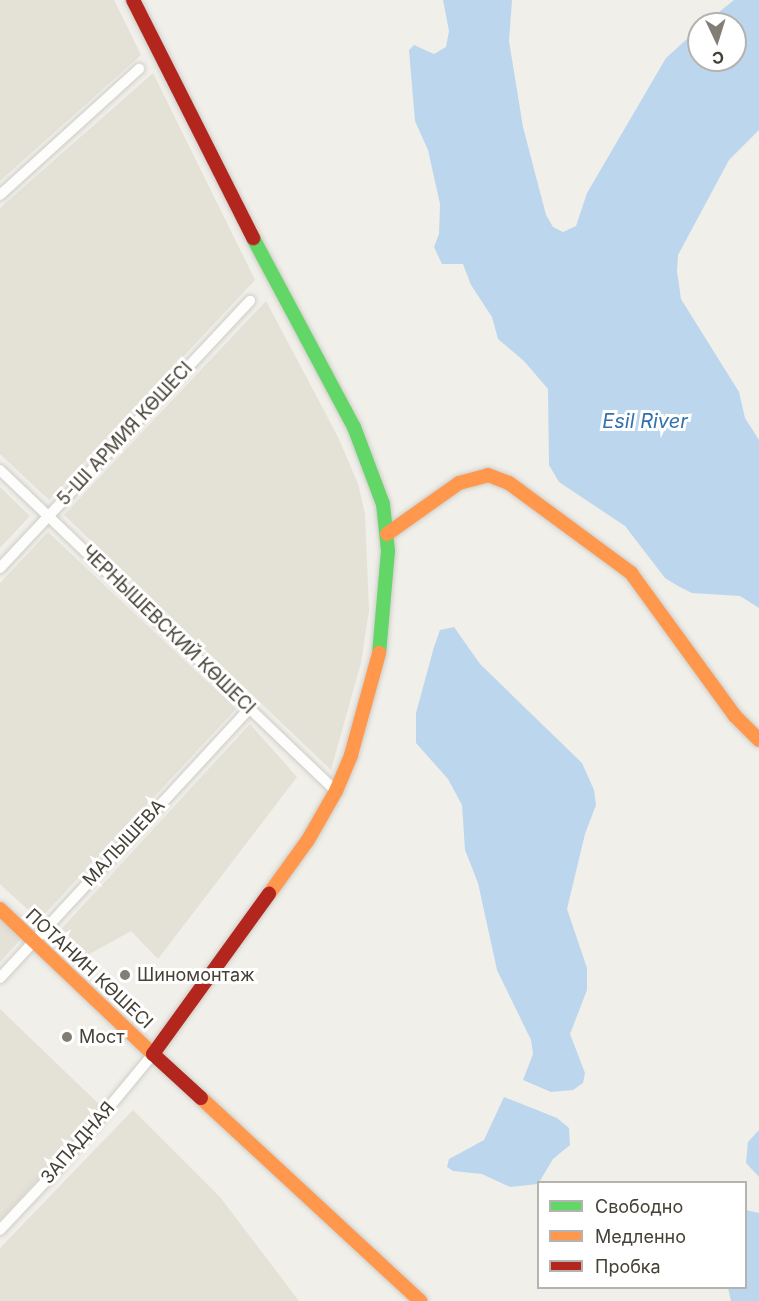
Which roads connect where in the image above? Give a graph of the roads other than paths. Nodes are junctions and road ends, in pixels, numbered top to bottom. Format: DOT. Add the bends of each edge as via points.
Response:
graph roads {
  1 [pos="134,0"];
  2 [pos="139,69"];
  3 [pos="0,195"];
  4 [pos="250,301"];
  5 [pos="0,470"];
  6 [pos="48,516"];
  7 [pos="387,534"];
  8 [pos="0,568"];
  9 [pos="250,708"];
  10 [pos="759,740"];
  11 [pos="336,791"];
  12 [pos="0,909"];
  13 [pos="33,941"];
  14 [pos="0,978"];
  15 [pos="153,1054"];
  16 [pos="0,1230"];
  17 [pos="420,1301"];
  1 -- 7 [label="main road" via="354,427 383,504"];
  2 -- 3 [label="street"];
  4 -- 6 [label="street, 5-ШІ АРМИЯ КӨШЕСІ"];
  5 -- 6 [label="street, ЧЕРНЫШЕВСКИЙ КӨШЕСІ"];
  6 -- 8 [label="street, 5-ШІ АРМИЯ КӨШЕСІ"];
  6 -- 9 [label="street, ЧЕРНЫШЕВСКИЙ КӨШЕСІ"];
  7 -- 10 [label="main road" via="459,483 488,475 509,483 631,573 735,716"];
  7 -- 11 [label="main road" via="385,614 377,668"];
  9 -- 11 [label="street, ЧЕРНЫШЕВСКИЙ КӨШЕСІ"];
  9 -- 13 [label="street, МАЛЫШЕВА"];
  11 -- 15 [label="main road" via="308,840"];
  12 -- 13 [label="main road, ПОТАНИН КӨШЕСІ"];
  13 -- 14 [label="street, МАЛЫШЕВА"];
  13 -- 15 [label="main road, ПОТАНИН КӨШЕСІ"];
  15 -- 16 [label="street, ЗАПАДНАЯ" via="61,1165"];
  15 -- 17 [label="main road, ПОТАНИН КӨШЕСІ"];
}
